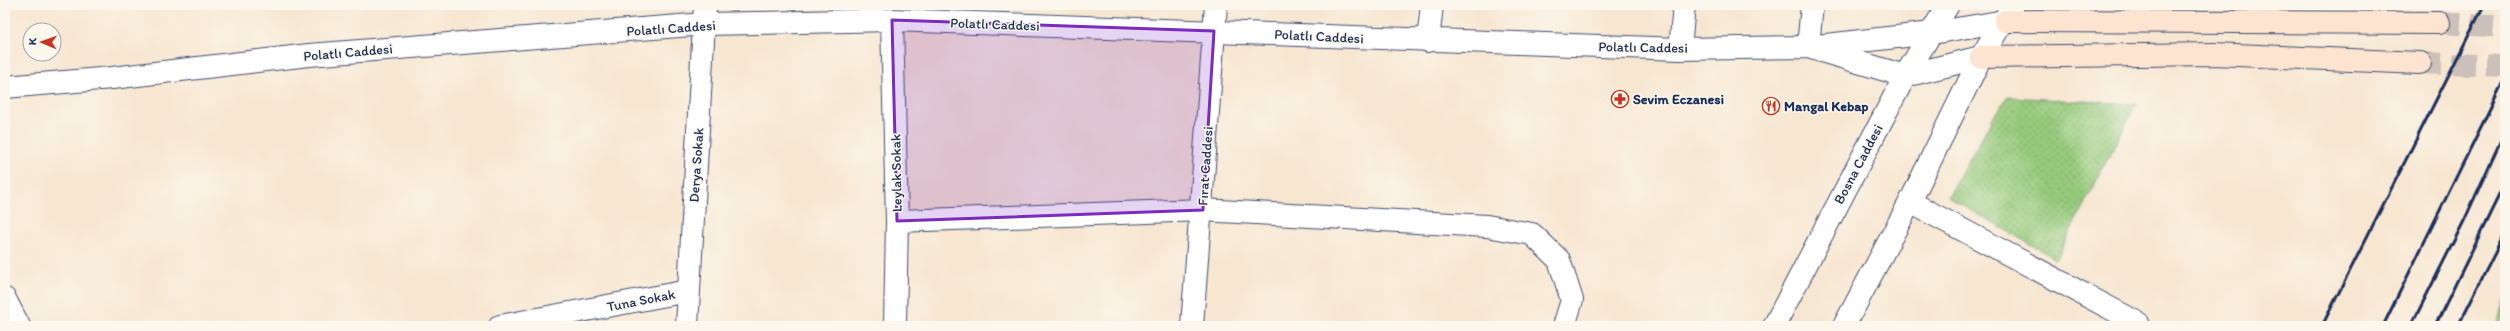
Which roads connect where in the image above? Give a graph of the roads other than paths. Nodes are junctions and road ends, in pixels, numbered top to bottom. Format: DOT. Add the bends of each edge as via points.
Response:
graph roads {
  1 [pos="1216,5"];
  2 [pos="1432,5"];
  3 [pos="1684,5"];
  4 [pos="1812,5"];
  5 [pos="1948,5"];
  6 [pos="2080,5"];
  7 [pos="2009,13"];
  8 [pos="705,15"];
  9 [pos="892,20"];
  10 [pos="2108,20"];
  11 [pos="2439,23"];
  12 [pos="1214,31"];
  13 [pos="1932,33"];
  14 [pos="1428,41"];
  15 [pos="1808,47"];
  16 [pos="1680,49"];
  17 [pos="1981,57"];
  18 [pos="2420,63"];
  19 [pos="1905,76"];
  20 [pos="5,87"];
  21 [pos="1910,202"];
  22 [pos="1202,210"];
  23 [pos="897,221"];
  24 [pos="688,291"];
  25 [pos="5,299"];
  26 [pos="19,326"];
  27 [pos="500,326"];
  28 [pos="687,326"];
  29 [pos="895,326"];
  30 [pos="1192,326"];
  31 [pos="1564,326"];
  32 [pos="1774,326"];
  33 [pos="1844,326"];
  34 [pos="2137,326"];
  1 -- 12 [label="street, Fırat Caddesi"];
  2 -- 14 [label="street"];
  3 -- 16 [label="street"];
  4 -- 15 [label="street"];
  5 -- 13 [label="street, Bosna Caddesi"];
  6 -- 10 [label="main road"];
  7 -- 10 [label="main road"];
  7 -- 13 [label="street"];
  7 -- 17 [label="street"];
  8 -- 9 [label="street, Polatlı Caddesi"];
  8 -- 20 [label="street, Polatlı Caddesi"];
  8 -- 24 [label="street, Derya Sokak"];
  9 -- 12 [label="street, Polatlı Caddesi"];
  9 -- 23 [label="street, Leylak Sokak"];
  10 -- 11 [label="main road"];
  12 -- 14 [label="street, Polatlı Caddesi"];
  12 -- 22 [label="street, Fırat Caddesi"];
  13 -- 15 [label="street"];
  13 -- 19 [label="street, Bosna Caddesi"];
  14 -- 16 [label="street, Polatlı Caddesi"];
  15 -- 16 [label="street, Polatlı Caddesi"];
  15 -- 19 [label="street, Polatlı Caddesi"];
  17 -- 18 [label="main road" via="2214,54"];
  17 -- 19 [label="street"];
  17 -- 21 [label="street"];
  19 -- 32 [label="street, Bosna Caddesi"];
  21 -- 33 [label="street"];
  21 -- 34 [label="street" via="2138,323"];
  22 -- 23 [label="street"];
  22 -- 30 [label="street, Fırat Caddesi"];
  22 -- 31 [label="street" via="1487,226 1532,234 1559,260 1572,300"];
  23 -- 29 [label="street, Leylak Sokak"];
  24 -- 27 [label="street, Tuna Sokak"];
  24 -- 28 [label="street, Derya Sokak"];
  25 -- 26 [label="street"];
}
